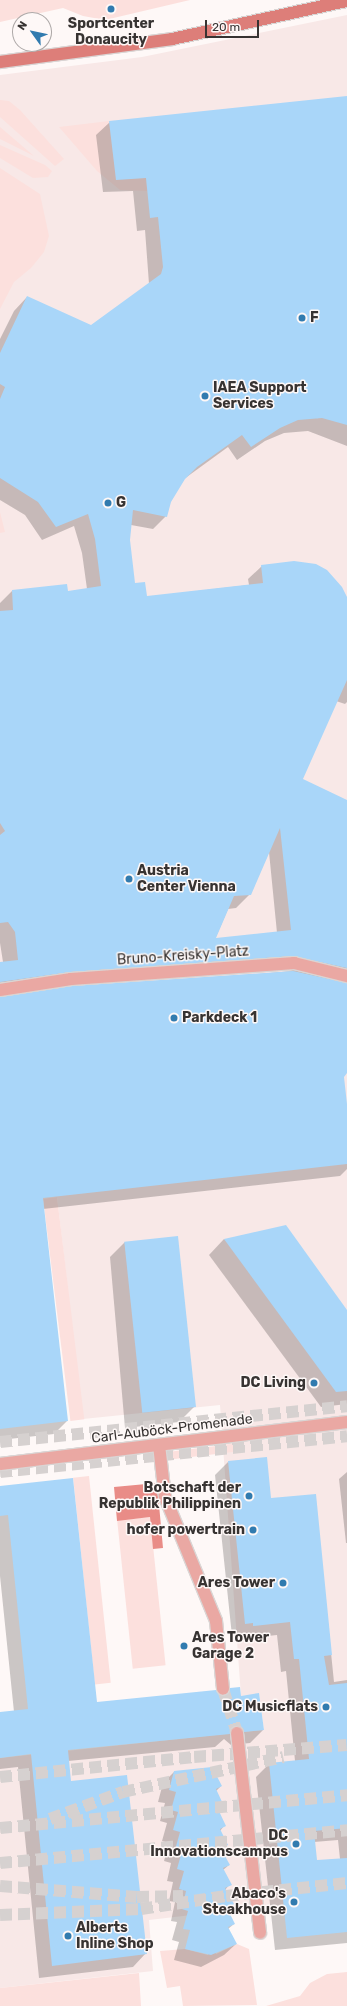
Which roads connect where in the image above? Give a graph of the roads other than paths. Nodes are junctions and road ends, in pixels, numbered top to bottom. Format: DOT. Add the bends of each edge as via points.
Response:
graph roads {
  1 [pos="347,0"];
  2 [pos="0,62"];
  3 [pos="347,976"];
  4 [pos="0,990"];
  5 [pos="347,1422"];
  6 [pos="159,1445"];
  7 [pos="0,1464"];
  8 [pos="223,1689"];
  9 [pos="237,1733"];
  10 [pos="260,1933"];
  1 -- 2 [label="main road" via="172,39"];
  3 -- 4 [label="street, Bruno-Kreisky-Platz" via="294,963 71,979"];
  5 -- 6 [label="street, Carl-Auböck-Promenade"];
  6 -- 7 [label="street, Carl-Auböck-Promenade"];
  6 -- 8 [label="street" via="164,1497 216,1621"];
  9 -- 10 [label="street"];
}
